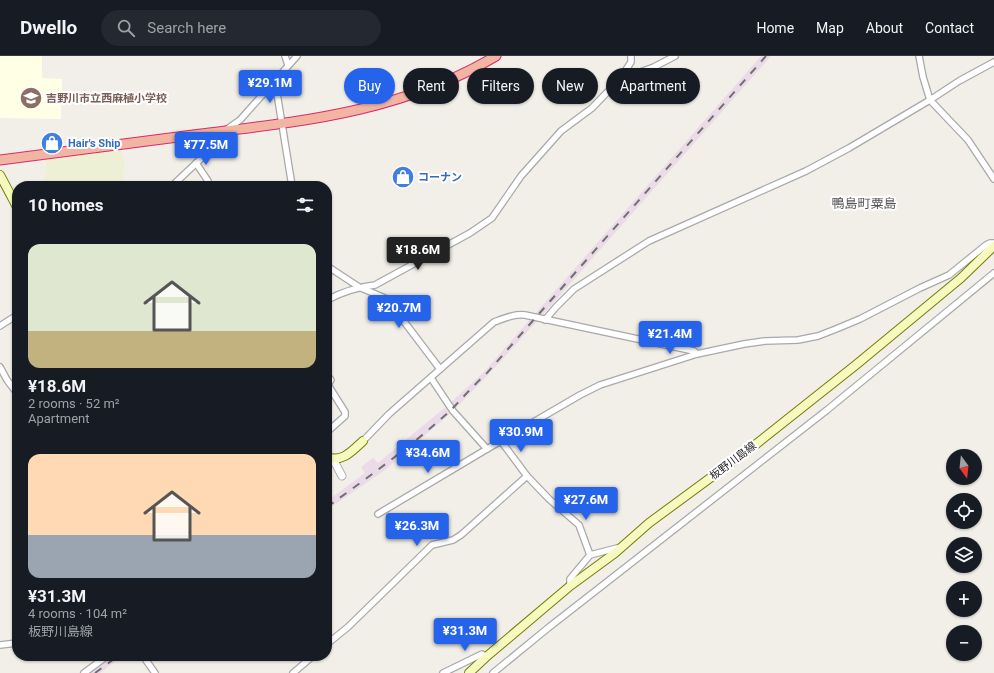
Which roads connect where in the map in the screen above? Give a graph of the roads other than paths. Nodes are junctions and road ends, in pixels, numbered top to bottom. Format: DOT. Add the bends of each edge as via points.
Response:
graph roads {
  1 [pos="285,56"];
  2 [pos="297,56"];
  3 [pos="496,56"];
  4 [pos="631,56"];
  5 [pos="675,56"];
  6 [pos="919,56"];
  7 [pos="994,62"];
  8 [pos="288,65"];
  9 [pos="627,68"];
  10 [pos="654,68"];
  11 [pos="275,81"];
  12 [pos="606,94"];
  13 [pos="930,100"];
  14 [pos="283,123"];
  15 [pos="223,132"];
  16 [pos="0,160"];
  17 [pos="196,163"];
  18 [pos="0,175"];
  19 [pos="994,179"];
  20 [pos="177,181"];
  21 [pos="208,181"];
  22 [pos="291,181"];
  23 [pos="12,198"];
  24 [pos="993,246"];
  25 [pos="332,269"];
  26 [pos="994,273"];
  27 [pos="359,287"];
  28 [pos="332,298"];
  29 [pos="12,318"];
  30 [pos="545,320"];
  31 [pos="0,326"];
  32 [pos="697,354"];
  33 [pos="0,367"];
  34 [pos="440,369"];
  35 [pos="431,378"];
  36 [pos="12,386"];
  37 [pos="332,392"];
  38 [pos="332,428"];
  39 [pos="363,441"];
  40 [pos="501,441"];
  41 [pos="487,449"];
  42 [pos="332,458"];
  43 [pos="332,461"];
  44 [pos="342,476"];
  45 [pos="527,476"];
  46 [pos="378,514"];
  47 [pos="622,547"];
  48 [pos="590,555"];
  49 [pos="570,586"];
  50 [pos="332,640"];
  51 [pos="12,644"];
  52 [pos="0,645"];
  53 [pos="486,657"];
  54 [pos="100,661"];
  55 [pos="147,661"];
  56 [pos="307,661"];
  57 [pos="84,673"];
  58 [pos="155,673"];
  59 [pos="293,673"];
  60 [pos="443,673"];
  61 [pos="469,673"];
  62 [pos="494,673"];
  1 -- 8 [label="street"];
  2 -- 8 [label="street"];
  3 -- 14 [label="highway" via="454,78 396,100 339,115"];
  4 -- 9 [label="street"];
  5 -- 10 [label="street"];
  6 -- 13 [label="street"];
  7 -- 13 [label="street"];
  8 -- 11 [label="street"];
  11 -- 14 [label="street"];
  11 -- 15 [label="street" via="240,120"];
  12 -- 27 [label="street" via="592,108 561,131 522,176 492,218 375,286"];
  13 -- 19 [label="street" via="968,140"];
  13 -- 30 [label="street" via="806,171 649,241 574,289"];
  14 -- 15 [label="highway"];
  14 -- 22 [label="street"];
  15 -- 16 [label="highway"];
  15 -- 17 [label="street"];
  17 -- 20 [label="street"];
  17 -- 21 [label="street"];
  18 -- 23 [label="main road"];
  24 -- 32 [label="street" via="990,243 986,245 944,277 860,319 818,336 798,340 765,341"];
  24 -- 47 [label="main road, 板野川島線" via="961,278 857,364"];
  25 -- 27 [label="street"];
  26 -- 62 [label="street" via="833,405"];
  27 -- 28 [label="street"];
  27 -- 34 [label="street" via="387,299"];
  29 -- 31 [label="street"];
  30 -- 32 [label="street" via="694,351"];
  30 -- 34 [label="street" via="520,314 494,322"];
  32 -- 40 [label="street" via="600,385"];
  33 -- 36 [label="street"];
  34 -- 35 [label="street"];
  35 -- 39 [label="street" via="389,414"];
  35 -- 41 [label="street" via="453,411"];
  37 -- 38 [label="street" via="345,412 345,416"];
  39 -- 42 [label="main road" via="339,459"];
  40 -- 41 [label="street"];
  40 -- 45 [label="street"];
  41 -- 46 [label="street"];
  43 -- 44 [label="street"];
  45 -- 48 [label="street" via="579,525"];
  45 -- 50 [label="street" via="461,535 453,540 432,545"];
  47 -- 48 [label="street"];
  47 -- 49 [label="main road, 板野川島線"];
  48 -- 49 [label="street" via="570,579"];
  49 -- 53 [label="main road, 板野川島線"];
  51 -- 52 [label="street"];
  53 -- 60 [label="street" via="482,654"];
  53 -- 61 [label="main road, 板野川島線"];
  54 -- 57 [label="street"];
  55 -- 58 [label="street"];
  56 -- 59 [label="street"];
}
